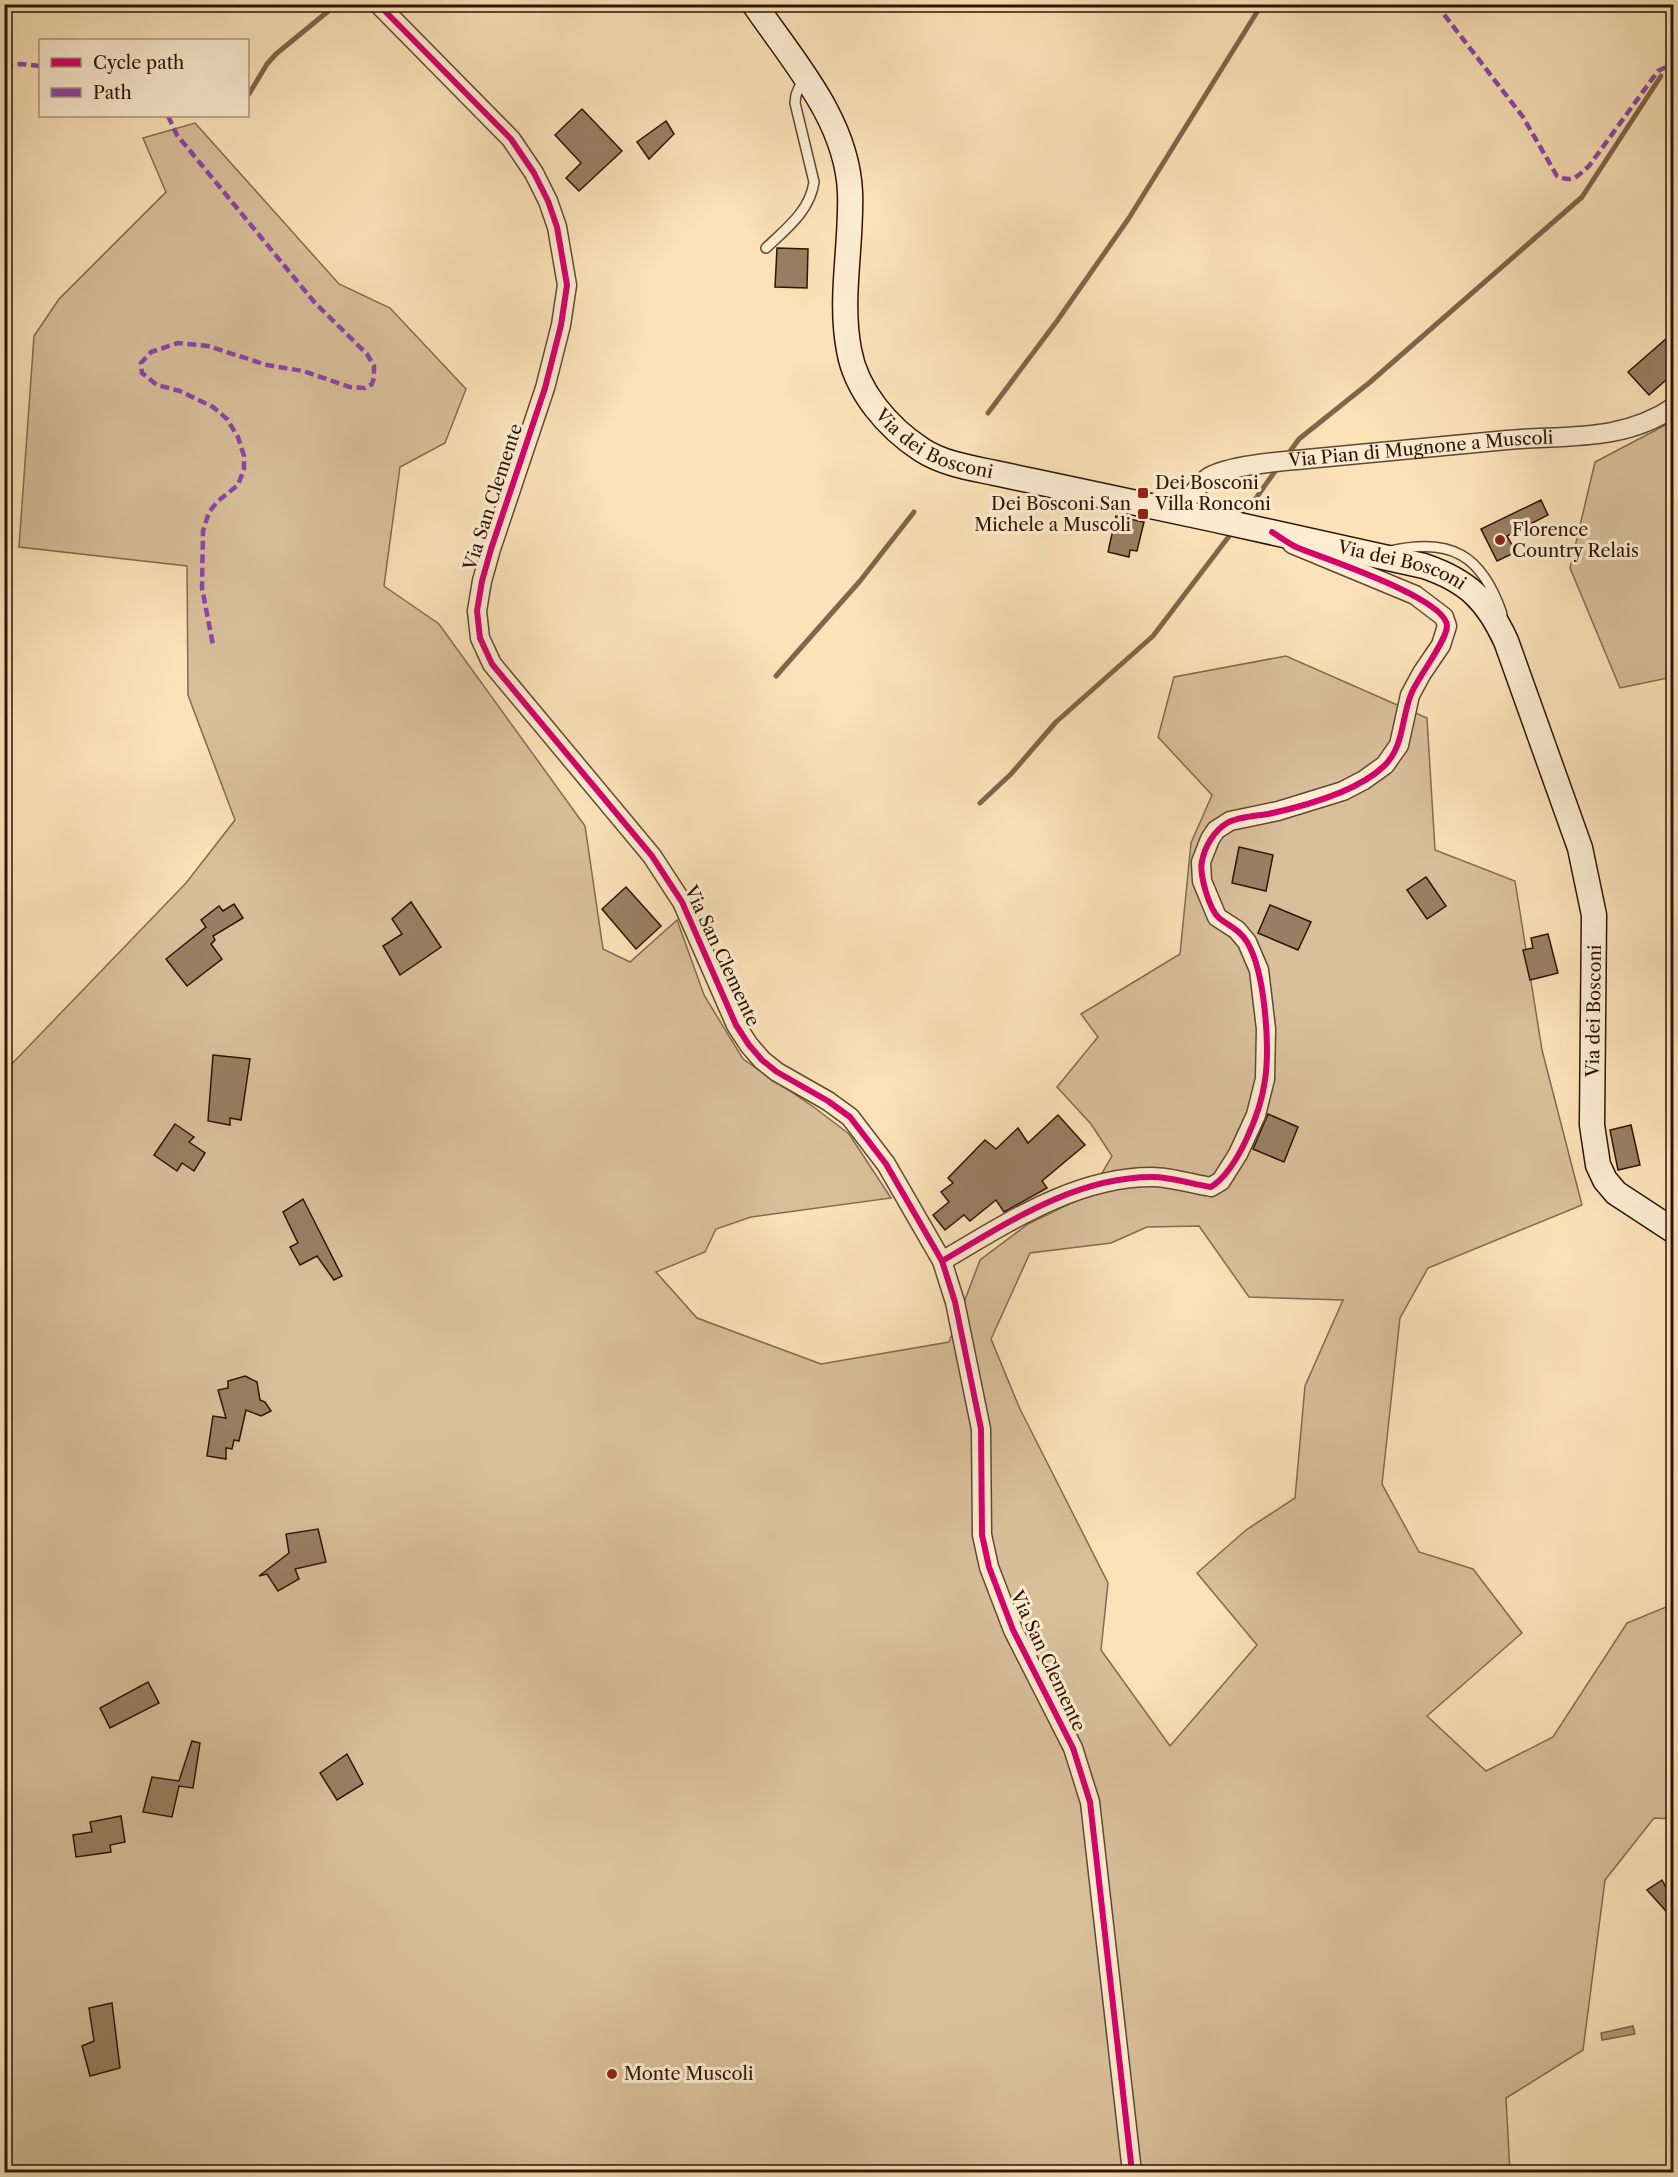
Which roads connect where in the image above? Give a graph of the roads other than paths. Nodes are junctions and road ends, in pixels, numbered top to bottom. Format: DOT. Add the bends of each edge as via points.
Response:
graph roads {
  1 [pos="378,4"];
  2 [pos="753,4"];
  3 [pos="803,76"];
  4 [pos="766,248"];
  5 [pos="1674,407"];
  6 [pos="1179,511"];
  7 [pos="1272,532"];
  8 [pos="1674,1230"];
  9 [pos="942,1261"];
  10 [pos="1132,2172"];
  1 -- 9 [label="street, Via San Clemente" via="511,139 534,172 557,227 567,285 545,388 482,580 477,611 480,638 492,664 668,878 749,1045 777,1072 850,1117 886,1164"];
  2 -- 3 [label="main road, Via dei Bosconi"];
  3 -- 4 [label="lane" via="795,103 814,182 813,193 800,215"];
  3 -- 6 [label="main road, Via dei Bosconi" via="836,132 848,172 845,325 855,374 880,414 923,451 939,459"];
  5 -- 6 [label="street, Via Pian di Mugnone a Muscoli" via="1648,422 1613,434 1548,436 1238,468 1208,477"];
  6 -- 7 [label="main road, Via dei Bosconi"];
  7 -- 8 [label="main road, Via dei Bosconi" via="1424,566 1453,578 1484,602 1501,629 1580,848 1594,915 1592,1125 1598,1165 1616,1193"];
  7 -- 9 [label="street" via="1295,546 1415,595 1444,617 1447,626 1441,645 1410,695 1399,745 1385,765 1343,792 1230,821 1216,830 1201,862 1202,881 1217,917 1247,942 1259,970 1266,1029 1265,1080 1256,1115 1221,1181 1211,1187 1155,1177 1132,1178 1082,1190 1014,1219"];
  9 -- 10 [label="street, Via San Clemente" via="955,1302 981,1429 982,1534 989,1567 1013,1630 1073,1748 1090,1802"];
}
